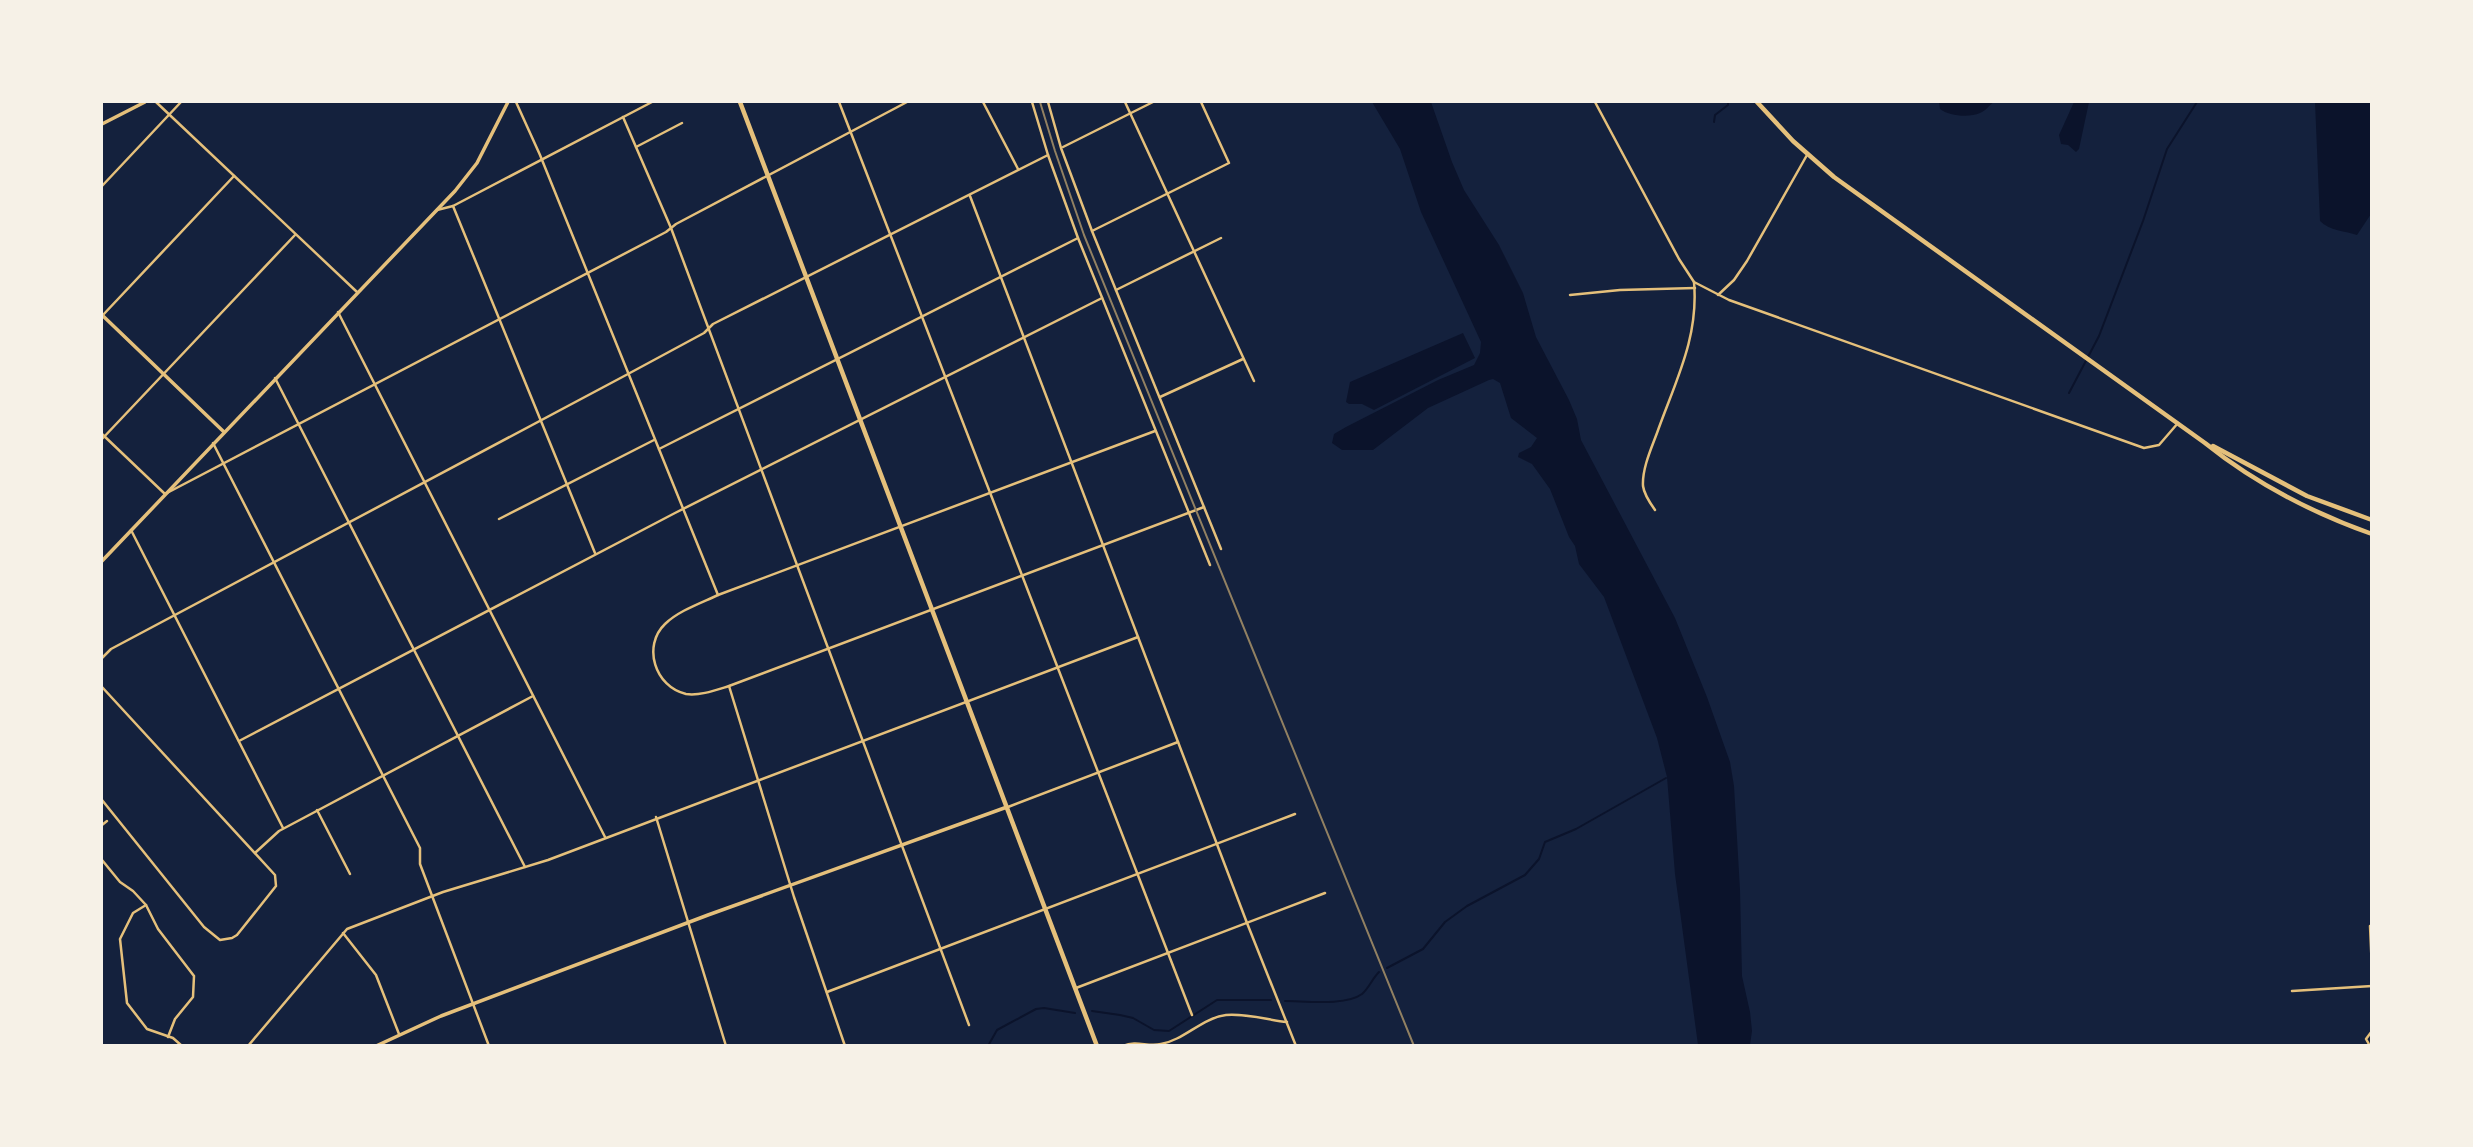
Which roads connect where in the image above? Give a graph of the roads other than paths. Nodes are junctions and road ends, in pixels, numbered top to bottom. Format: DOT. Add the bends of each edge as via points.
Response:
graph roads {
  1 [pos="145,102"];
  2 [pos="156,102"];
  3 [pos="181,102"];
  4 [pos="508,102"];
  5 [pos="516,102"];
  6 [pos="652,102"];
  7 [pos="740,102"];
  8 [pos="839,102"];
  9 [pos="908,102"];
  10 [pos="983,102"];
  11 [pos="1032,102"];
  12 [pos="1048,102"];
  13 [pos="1125,102"];
  14 [pos="1153,102"];
  15 [pos="1201,102"];
  16 [pos="1595,102"];
  17 [pos="1756,102"];
  18 [pos="1130,113"];
  19 [pos="169,114"];
  20 [pos="623,117"];
  21 [pos="682,122"];
  22 [pos="102,124"];
  23 [pos="851,132"];
  24 [pos="636,147"];
  25 [pos="1061,148"];
  26 [pos="1048,155"];
  27 [pos="1807,155"];
  28 [pos="542,161"];
  29 [pos="1018,169"];
  30 [pos="234,176"];
  31 [pos="768,176"];
  32 [pos="102,186"];
  33 [pos="970,194"];
  34 [pos="1167,194"];
  35 [pos="453,206"];
  36 [pos="437,210"];
  37 [pos="671,228"];
  38 [pos="1092,230"];
  39 [pos="892,234"];
  40 [pos="295,235"];
  41 [pos="1078,238"];
  42 [pos="1221,238"];
  43 [pos="1192,251"];
  44 [pos="586,273"];
  45 [pos="807,277"];
  46 [pos="1001,277"];
  47 [pos="1694,282"];
  48 [pos="1695,288"];
  49 [pos="1116,290"];
  50 [pos="357,292"];
  51 [pos="1570,295"];
  52 [pos="1718,295"];
  53 [pos="1102,298"];
  54 [pos="338,312"];
  55 [pos="102,315"];
  56 [pos="923,317"];
  57 [pos="499,319"];
  58 [pos="708,328"];
  59 [pos="1024,337"];
  60 [pos="1242,359"];
  61 [pos="838,360"];
  62 [pos="628,374"];
  63 [pos="164,375"];
  64 [pos="946,377"];
  65 [pos="275,378"];
  66 [pos="1254,381"];
  67 [pos="375,385"];
  68 [pos="1159,397"];
  69 [pos="739,409"];
  70 [pos="540,420"];
  71 [pos="860,420"];
  72 [pos="2178,423"];
  73 [pos="299,425"];
  74 [pos="1155,431"];
  75 [pos="224,432"];
  76 [pos="102,437"];
  77 [pos="654,440"];
  78 [pos="213,443"];
  79 [pos="2205,443"];
  80 [pos="658,450"];
  81 [pos="1072,462"];
  82 [pos="224,465"];
  83 [pos="762,470"];
  84 [pos="424,482"];
  85 [pos="567,485"];
  86 [pos="991,493"];
  87 [pos="165,495"];
  88 [pos="1204,507"];
  89 [pos="683,509"];
  90 [pos="1655,510"];
  91 [pos="1189,513"];
  92 [pos="499,519"];
  93 [pos="2371,520"];
  94 [pos="349,522"];
  95 [pos="900,527"];
  96 [pos="131,530"];
  97 [pos="2371,534"];
  98 [pos="1104,546"];
  99 [pos="1221,549"];
  100 [pos="596,554"];
  101 [pos="104,555"];
  102 [pos="102,561"];
  103 [pos="274,562"];
  104 [pos="798,565"];
  105 [pos="1210,565"];
  106 [pos="1023,577"];
  107 [pos="718,595"];
  108 [pos="489,609"];
  109 [pos="932,611"];
  110 [pos="174,615"];
  111 [pos="1139,637"];
  112 [pos="414,649"];
  113 [pos="830,649"];
  114 [pos="102,658"];
  115 [pos="1058,667"];
  116 [pos="102,687"];
  117 [pos="729,687"];
  118 [pos="338,689"];
  119 [pos="106,692"];
  120 [pos="102,696"];
  121 [pos="533,696"];
  122 [pos="967,702"];
  123 [pos="458,735"];
  124 [pos="239,741"];
  125 [pos="863,741"];
  126 [pos="1178,742"];
  127 [pos="1098,772"];
  128 [pos="383,775"];
  129 [pos="758,780"];
  130 [pos="102,800"];
  131 [pos="1007,807"];
  132 [pos="317,810"];
  133 [pos="1295,814"];
  134 [pos="656,817"];
  135 [pos="107,821"];
  136 [pos="102,825"];
  137 [pos="284,828"];
  138 [pos="605,836"];
  139 [pos="1217,844"];
  140 [pos="901,846"];
  141 [pos="255,852"];
  142 [pos="102,860"];
  143 [pos="525,867"];
  144 [pos="350,874"];
  145 [pos="1138,875"];
  146 [pos="790,885"];
  147 [pos="1325,893"];
  148 [pos="433,897"];
  149 [pos="146,905"];
  150 [pos="1046,909"];
  151 [pos="1247,923"];
  152 [pos="688,924"];
  153 [pos="2370,926"];
  154 [pos="343,933"];
  155 [pos="940,949"];
  156 [pos="1168,954"];
  157 [pos="2371,970"];
  158 [pos="2371,986"];
  159 [pos="1075,988"];
  160 [pos="2292,991"];
  161 [pos="827,992"];
  162 [pos="474,1003"];
  163 [pos="1192,1015"];
  164 [pos="1287,1022"];
  165 [pos="969,1025"];
  166 [pos="2371,1031"];
  167 [pos="399,1034"];
  168 [pos="169,1037"];
  169 [pos="182,1045"];
  170 [pos="248,1045"];
  171 [pos="376,1045"];
  172 [pos="489,1045"];
  173 [pos="726,1045"];
  174 [pos="845,1045"];
  175 [pos="1097,1045"];
  176 [pos="1123,1045"];
  177 [pos="1296,1045"];
  178 [pos="2370,1045"];
  1 -- 22 [label="street"];
  2 -- 19 [label="street"];
  3 -- 19 [label="street"];
  4 -- 36 [label="street" via="477,163"];
  5 -- 28 [label="street"];
  6 -- 20 [label="street"];
  7 -- 31 [label="main road"];
  8 -- 23 [label="street"];
  9 -- 23 [label="street"];
  10 -- 29 [label="street"];
  11 -- 26 [label="street"];
  12 -- 25 [label="street"];
  13 -- 18 [label="street"];
  14 -- 18 [label="street"];
  15 -- 34 [label="street" via="1229,163"];
  16 -- 47 [label="street"];
  17 -- 27 [label="main road"];
  18 -- 25 [label="street"];
  18 -- 34 [label="street"];
  19 -- 30 [label="street"];
  19 -- 32 [label="street"];
  20 -- 24 [label="street"];
  20 -- 28 [label="street"];
  21 -- 24 [label="street"];
  23 -- 31 [label="street"];
  23 -- 39 [label="street"];
  24 -- 37 [label="street"];
  25 -- 38 [label="street"];
  26 -- 29 [label="street"];
  26 -- 41 [label="street"];
  27 -- 52 [label="street" via="1747,261"];
  27 -- 72 [label="main road"];
  28 -- 35 [label="street"];
  28 -- 44 [label="street"];
  29 -- 33 [label="street"];
  30 -- 40 [label="street"];
  30 -- 55 [label="street"];
  31 -- 37 [label="street"];
  31 -- 45 [label="main road"];
  33 -- 39 [label="street"];
  33 -- 46 [label="street"];
  34 -- 38 [label="street"];
  34 -- 43 [label="street"];
  35 -- 36 [label="street"];
  35 -- 57 [label="street"];
  36 -- 50 [label="street"];
  37 -- 44 [label="street"];
  37 -- 58 [label="street"];
  38 -- 49 [label="street"];
  39 -- 45 [label="street"];
  39 -- 56 [label="street"];
  40 -- 50 [label="street"];
  40 -- 63 [label="street"];
  41 -- 46 [label="street"];
  41 -- 53 [label="street"];
  42 -- 43 [label="street"];
  43 -- 49 [label="street"];
  43 -- 60 [label="street"];
  44 -- 57 [label="street"];
  44 -- 62 [label="street"];
  45 -- 58 [label="street"];
  45 -- 61 [label="main road"];
  46 -- 56 [label="street"];
  46 -- 59 [label="street"];
  47 -- 48 [label="street"];
  47 -- 52 [label="street"];
  48 -- 51 [label="street"];
  48 -- 90 [label="street" via="1690,340 1646,468 1643,487"];
  49 -- 68 [label="street"];
  50 -- 54 [label="street"];
  52 -- 72 [label="street" via="2149,449 2163,442"];
  53 -- 59 [label="street"];
  53 -- 74 [label="street"];
  54 -- 65 [label="street"];
  54 -- 67 [label="street"];
  55 -- 63 [label="street"];
  56 -- 61 [label="street"];
  56 -- 64 [label="street"];
  57 -- 67 [label="street"];
  57 -- 70 [label="street"];
  58 -- 62 [label="street"];
  58 -- 69 [label="street"];
  59 -- 64 [label="street"];
  59 -- 81 [label="street"];
  60 -- 66 [label="street"];
  60 -- 68 [label="street"];
  61 -- 69 [label="street"];
  61 -- 71 [label="main road"];
  62 -- 70 [label="street"];
  62 -- 77 [label="street"];
  63 -- 75 [label="street"];
  63 -- 76 [label="street"];
  64 -- 71 [label="street"];
  64 -- 86 [label="street"];
  65 -- 73 [label="street"];
  65 -- 75 [label="street"];
  67 -- 73 [label="street"];
  67 -- 84 [label="street"];
  68 -- 88 [label="street"];
  69 -- 80 [label="street"];
  69 -- 83 [label="street"];
  70 -- 84 [label="street"];
  70 -- 85 [label="street"];
  71 -- 83 [label="street"];
  71 -- 95 [label="main road"];
  72 -- 79 [label="main road"];
  73 -- 82 [label="street"];
  73 -- 94 [label="street"];
  74 -- 81 [label="street"];
  74 -- 91 [label="street"];
  75 -- 78 [label="street"];
  76 -- 87 [label="street"];
  77 -- 80 [label="street"];
  77 -- 85 [label="street"];
  78 -- 82 [label="street"];
  78 -- 87 [label="street"];
  79 -- 93 [label="main road" via="2307,496"];
  79 -- 97 [label="main road" via="2287,499"];
  80 -- 89 [label="street"];
  81 -- 86 [label="street"];
  81 -- 98 [label="street"];
  82 -- 87 [label="street"];
  82 -- 103 [label="street"];
  83 -- 89 [label="street"];
  83 -- 104 [label="street"];
  84 -- 94 [label="street"];
  84 -- 108 [label="street"];
  85 -- 92 [label="street"];
  85 -- 100 [label="street"];
  86 -- 95 [label="street"];
  86 -- 106 [label="street"];
  87 -- 96 [label="street"];
  88 -- 91 [label="street"];
  88 -- 99 [label="street"];
  89 -- 100 [label="street"];
  89 -- 107 [label="street"];
  91 -- 98 [label="street"];
  91 -- 105 [label="street"];
  94 -- 103 [label="street"];
  94 -- 112 [label="street"];
  95 -- 104 [label="street"];
  95 -- 109 [label="main road"];
  96 -- 101 [label="street"];
  96 -- 110 [label="street"];
  98 -- 106 [label="street"];
  98 -- 111 [label="street"];
  100 -- 108 [label="street"];
  101 -- 102 [label="street"];
  103 -- 110 [label="street"];
  103 -- 118 [label="street"];
  104 -- 107 [label="street"];
  104 -- 113 [label="street"];
  106 -- 109 [label="street"];
  106 -- 115 [label="street"];
  107 -- 117 [label="street" via="663,626 655,641 653,661 667,683 684,693"];
  108 -- 112 [label="street"];
  108 -- 121 [label="street"];
  109 -- 113 [label="street"];
  109 -- 122 [label="main road"];
  110 -- 114 [label="street" via="110,649"];
  110 -- 124 [label="street"];
  111 -- 115 [label="street"];
  111 -- 126 [label="street"];
  112 -- 118 [label="street"];
  112 -- 123 [label="street"];
  113 -- 117 [label="street"];
  113 -- 125 [label="street"];
  115 -- 122 [label="street"];
  115 -- 127 [label="street"];
  116 -- 119 [label="street"];
  117 -- 129 [label="street"];
  118 -- 124 [label="street"];
  118 -- 128 [label="street"];
  119 -- 120 [label="street"];
  119 -- 141 [label="street"];
  121 -- 123 [label="street"];
  121 -- 138 [label="street"];
  122 -- 125 [label="street"];
  122 -- 131 [label="main road"];
  123 -- 128 [label="street"];
  123 -- 143 [label="street"];
  124 -- 137 [label="street"];
  125 -- 129 [label="street"];
  125 -- 140 [label="street"];
  126 -- 127 [label="street"];
  126 -- 139 [label="street"];
  127 -- 131 [label="street"];
  127 -- 145 [label="street"];
  128 -- 132 [label="street"];
  128 -- 148 [label="street" via="420,848 420,864"];
  129 -- 134 [label="street"];
  129 -- 146 [label="street"];
  130 -- 141 [label="street" via="204,927 220,940 237,935 276,886 275,875"];
  131 -- 140 [label="street"];
  131 -- 150 [label="main road"];
  132 -- 137 [label="street"];
  132 -- 144 [label="street"];
  133 -- 139 [label="street"];
  134 -- 138 [label="street"];
  134 -- 152 [label="street"];
  135 -- 136 [label="street"];
  137 -- 141 [label="street"];
  138 -- 143 [label="street"];
  139 -- 145 [label="street"];
  139 -- 151 [label="street"];
  140 -- 146 [label="street"];
  140 -- 155 [label="street"];
  142 -- 149 [label="street"];
  143 -- 148 [label="street"];
  145 -- 150 [label="street"];
  145 -- 156 [label="street"];
  146 -- 152 [label="street"];
  146 -- 161 [label="street"];
  147 -- 151 [label="street"];
  148 -- 154 [label="street"];
  148 -- 162 [label="street"];
  149 -- 168 [label="street" via="195,981 193,997 175,1019"];
  149 -- 168 [label="street" via="133,914 120,939 127,1003 147,1029"];
  150 -- 155 [label="street"];
  150 -- 159 [label="main road"];
  151 -- 156 [label="street"];
  151 -- 164 [label="street"];
  152 -- 162 [label="street"];
  152 -- 173 [label="street"];
  153 -- 157 [label="street"];
  154 -- 167 [label="street" via="376,975"];
  154 -- 170 [label="street"];
  155 -- 161 [label="street"];
  155 -- 165 [label="street"];
  156 -- 159 [label="street"];
  156 -- 163 [label="street"];
  158 -- 160 [label="street"];
  159 -- 175 [label="main road"];
  161 -- 174 [label="street"];
  162 -- 167 [label="street"];
  162 -- 172 [label="street"];
  164 -- 176 [label="street" via="1226,1015 1160,1044"];
  164 -- 177 [label="street"];
  166 -- 178 [label="street" via="2366,1039"];
  167 -- 171 [label="street"];
  168 -- 169 [label="street"];
}
